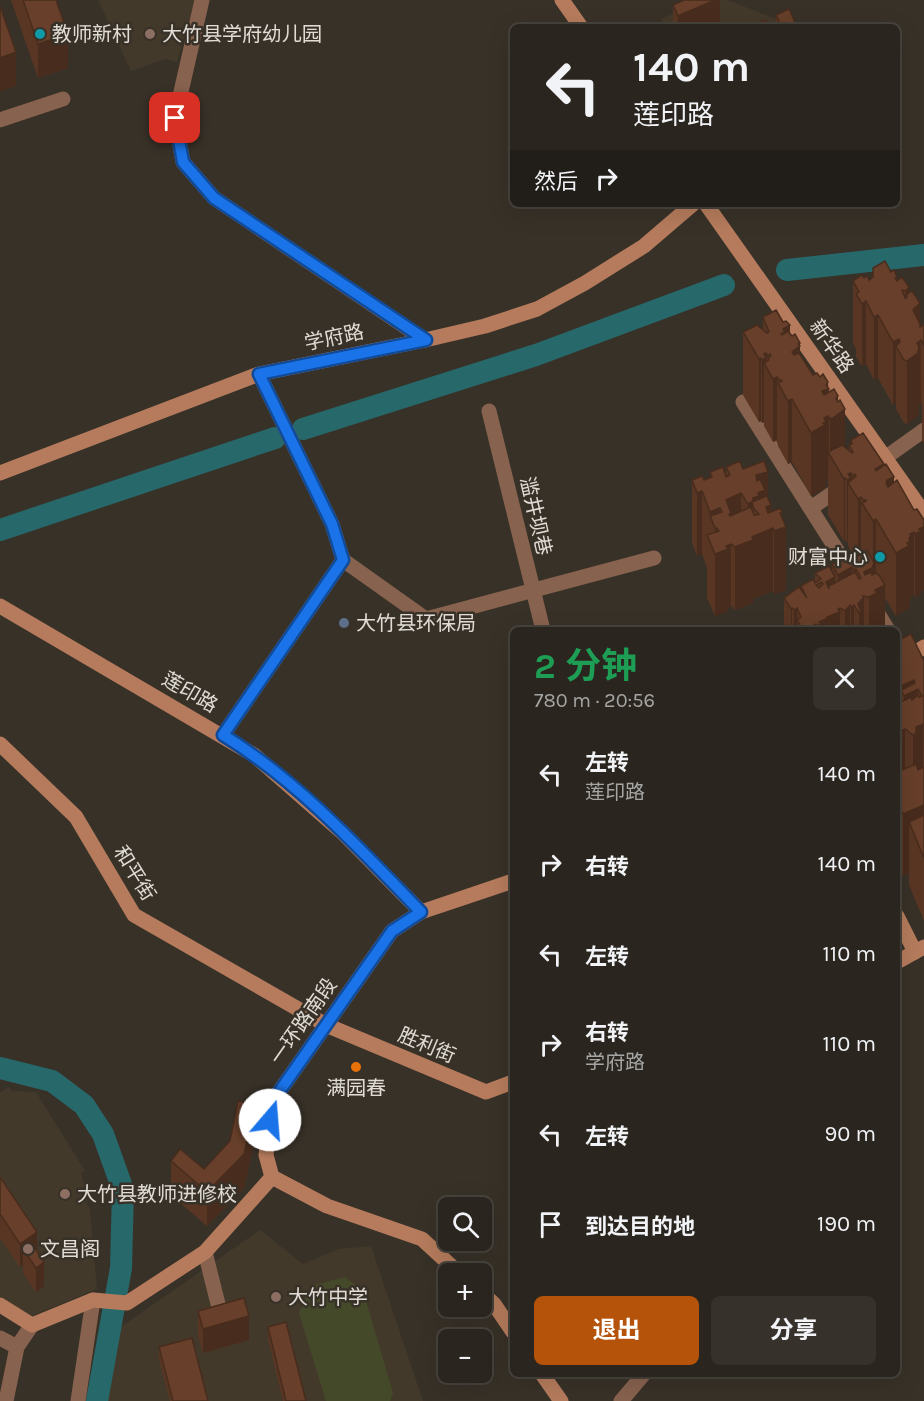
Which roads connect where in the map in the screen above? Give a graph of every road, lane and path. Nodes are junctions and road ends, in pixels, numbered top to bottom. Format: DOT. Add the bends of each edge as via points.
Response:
graph roads {
  1 [pos="202,0"];
  2 [pos="562,0"];
  3 [pos="579,24"];
  4 [pos="63,99"];
  5 [pos="0,120"];
  6 [pos="690,207"];
  7 [pos="708,207"];
  8 [pos="426,340"];
  9 [pos="259,374"];
  10 [pos="742,402"];
  11 [pos="489,411"];
  12 [pos="924,430"];
  13 [pos="885,458"];
  14 [pos="0,473"];
  15 [pos="811,508"];
  16 [pos="924,513"];
  17 [pos="654,558"];
  18 [pos="343,560"];
  19 [pos="532,591"];
  20 [pos="0,606"];
  21 [pos="542,627"];
  22 [pos="886,627"];
  23 [pos="923,651"];
  24 [pos="901,662"];
  25 [pos="223,735"];
  26 [pos="0,744"];
  27 [pos="510,882"];
  28 [pos="421,912"];
  29 [pos="900,921"];
  30 [pos="919,950"];
  31 [pos="900,960"];
  32 [pos="326,1025"];
  33 [pos="510,1083"];
  34 [pos="272,1177"];
  35 [pos="205,1252"];
  36 [pos="448,1263"];
  37 [pos="93,1300"];
  38 [pos="492,1302"];
  39 [pos="0,1305"];
  40 [pos="32,1325"];
  41 [pos="223,1326"];
  42 [pos="510,1328"];
  43 [pos="0,1338"];
  44 [pos="17,1347"];
  45 [pos="544,1377"];
  46 [pos="641,1377"];
  47 [pos="6,1401"];
  48 [pos="78,1401"];
  49 [pos="561,1401"];
  50 [pos="621,1401"];
  1 -- 8 [label="street" via="175,118 183,162 214,198"];
  2 -- 3 [label="street"];
  4 -- 5 [label="street"];
  6 -- 8 [label="street, 学府路" via="644,246 537,309"];
  7 -- 13 [label="street, 新华路"];
  8 -- 9 [label="street, 学府路"];
  9 -- 14 [label="street, 学府路"];
  9 -- 18 [label="street" via="332,524"];
  10 -- 15 [label="street"];
  11 -- 19 [label="street, 滥井坝巷"];
  12 -- 13 [label="street"];
  13 -- 15 [label="street"];
  13 -- 16 [label="street, 新华路"];
  15 -- 22 [label="street"];
  17 -- 19 [label="street"];
  18 -- 19 [label="street" via="426,619"];
  18 -- 25 [label="street"];
  19 -- 21 [label="street, 滥井坝巷"];
  20 -- 25 [label="street, 莲印路"];
  23 -- 24 [label="street"];
  25 -- 28 [label="street, 莲印路" via="255,755 342,832"];
  26 -- 32 [label="street, 和平街" via="76,817 134,915"];
  27 -- 28 [label="street, 一环路南段"];
  28 -- 32 [label="street, 一环路南段" via="392,931"];
  29 -- 30 [label="street"];
  30 -- 31 [label="street"];
  32 -- 33 [label="street, 胜利街" via="486,1092"];
  32 -- 34 [label="street, 一环路南段" via="272,1102 266,1155"];
  34 -- 35 [label="street"];
  34 -- 36 [label="street" via="327,1206 422,1239"];
  35 -- 37 [label="street" via="127,1304"];
  35 -- 41 [label="street"];
  37 -- 40 [label="street"];
  37 -- 48 [label="street"];
  38 -- 42 [label="street"];
  39 -- 40 [label="street"];
  40 -- 44 [label="street"];
  43 -- 44 [label="street"];
  44 -- 47 [label="street"];
  45 -- 49 [label="street"];
  46 -- 50 [label="street"];
}
